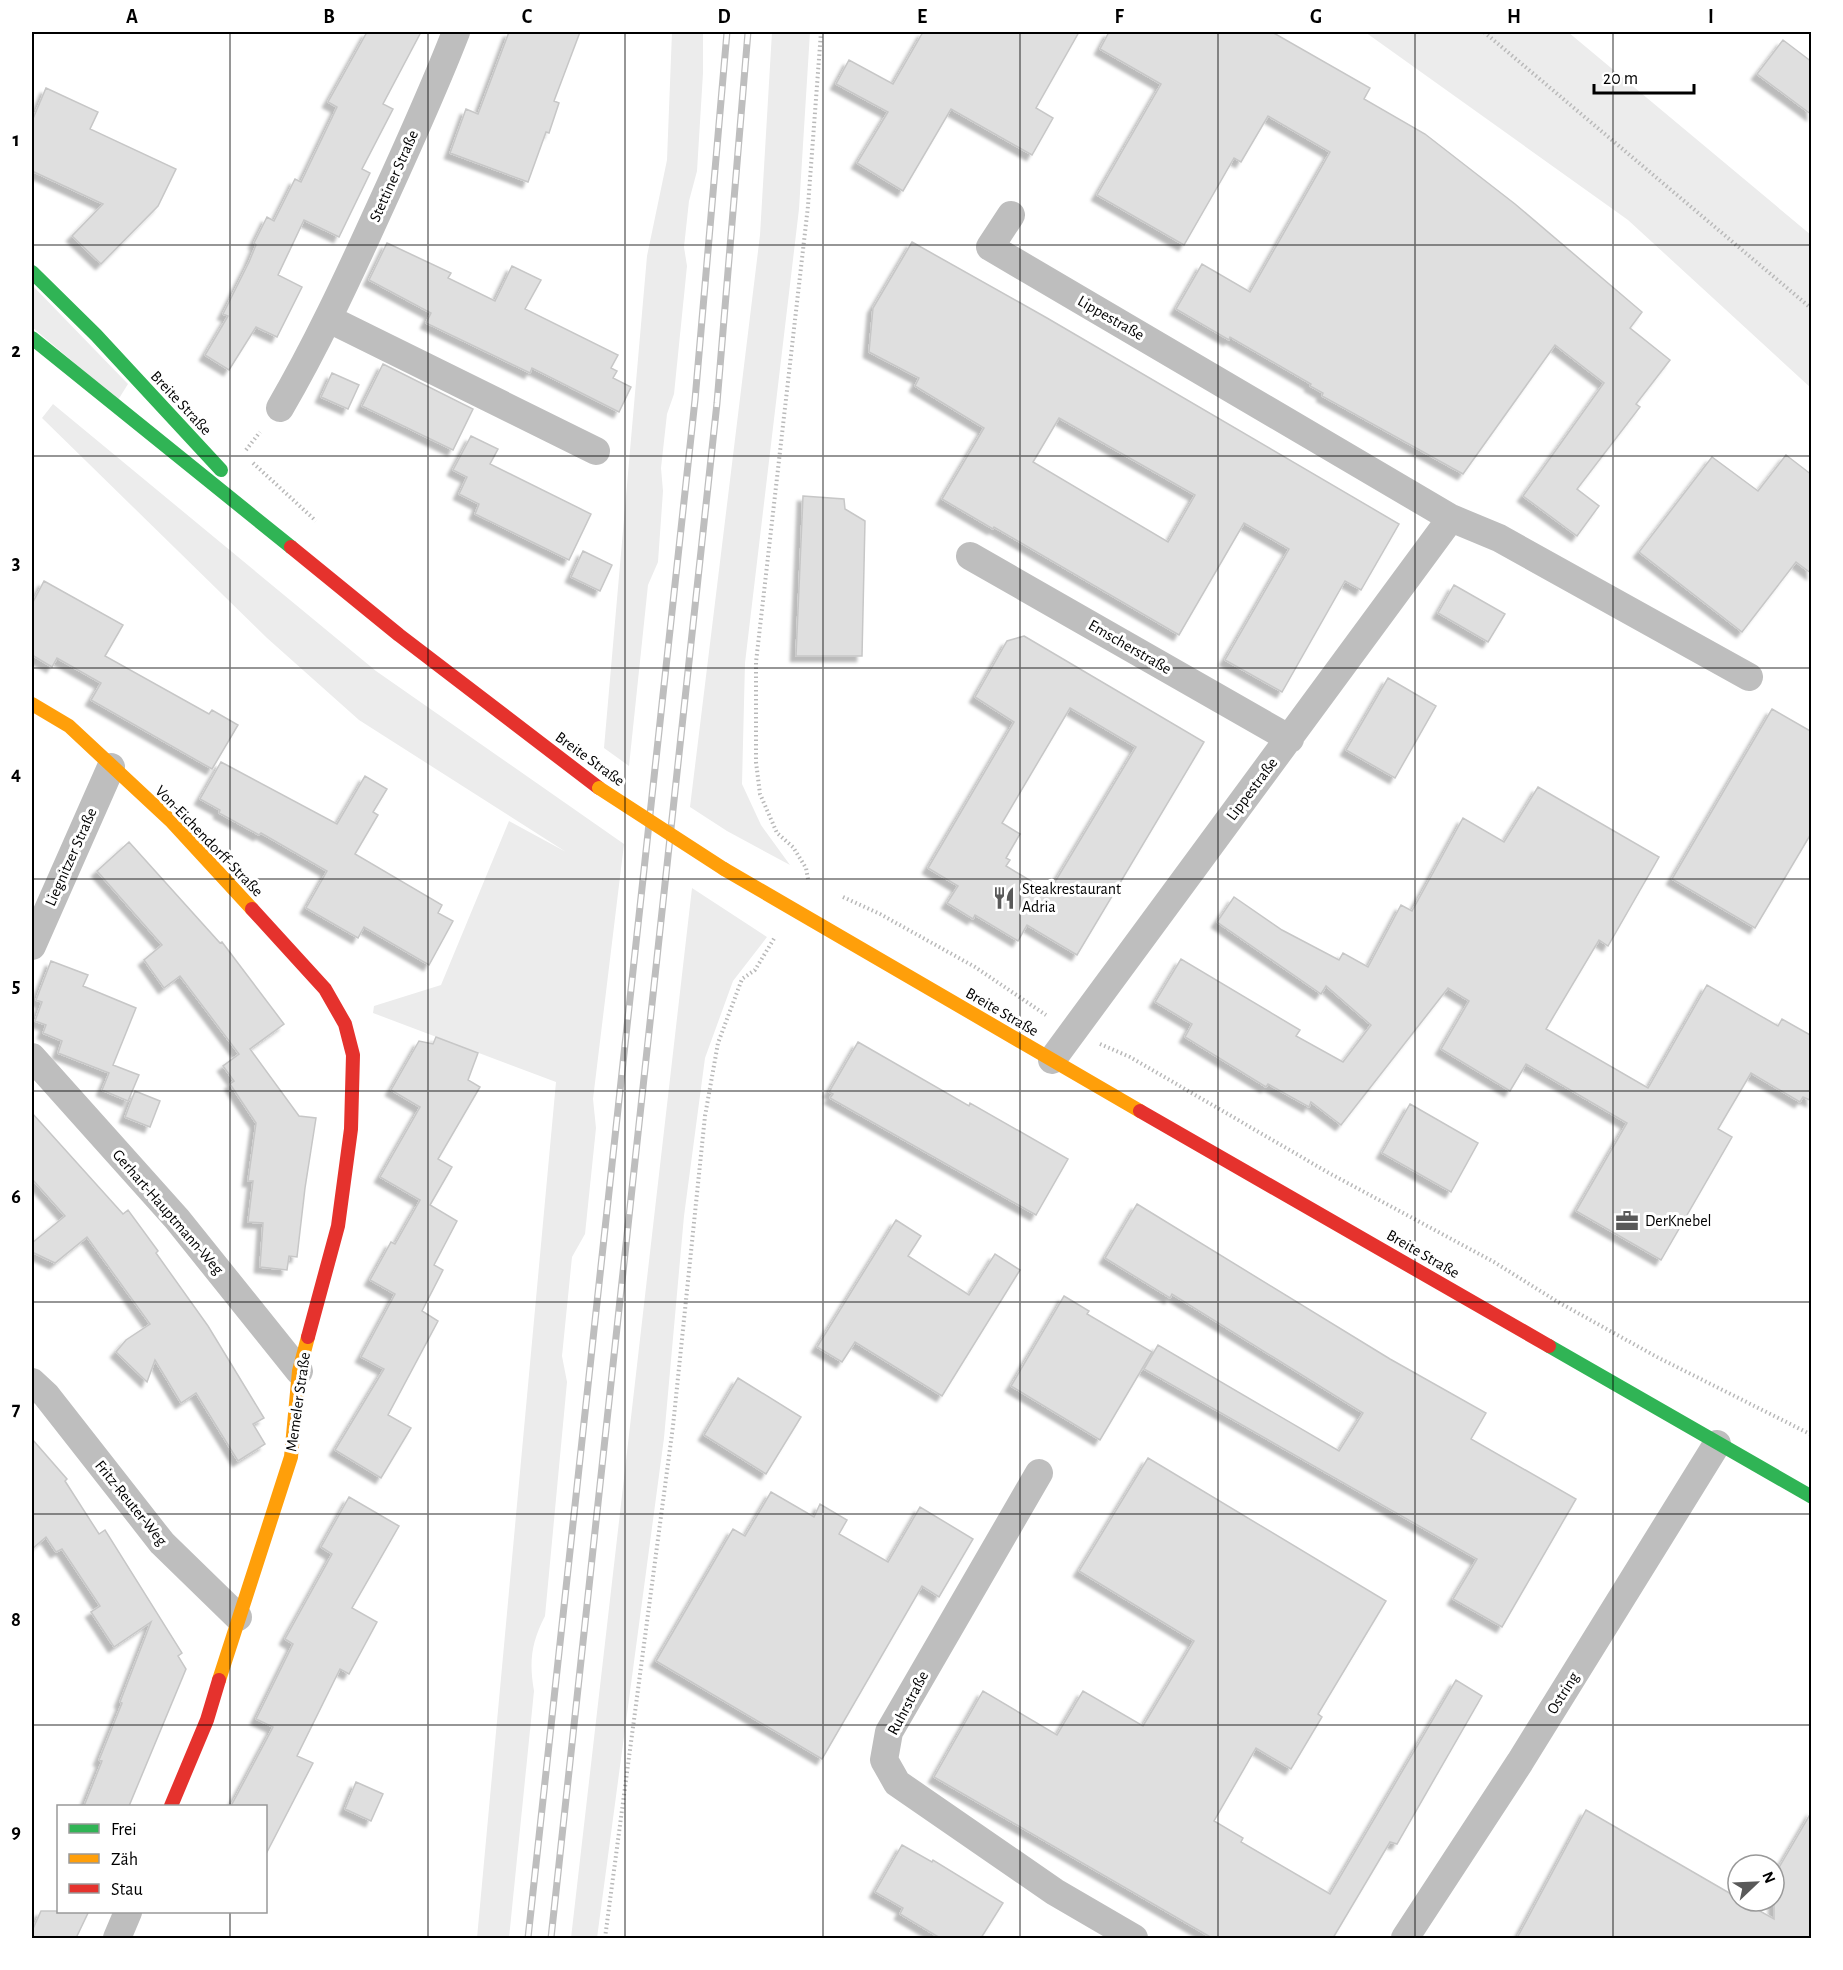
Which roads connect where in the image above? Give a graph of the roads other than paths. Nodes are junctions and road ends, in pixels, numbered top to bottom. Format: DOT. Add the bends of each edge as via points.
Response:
graph roads {
  1 [pos="456,32"];
  2 [pos="1011,215"];
  3 [pos="32,272"];
  4 [pos="329,319"];
  5 [pos="32,338"];
  6 [pos="280,408"];
  7 [pos="596,450"];
  8 [pos="1451,518"];
  9 [pos="970,556"];
  10 [pos="305,558"];
  11 [pos="1749,677"];
  12 [pos="32,704"];
  13 [pos="1290,739"];
  14 [pos="111,767"];
  15 [pos="32,946"];
  16 [pos="325,990"];
  17 [pos="32,1057"];
  18 [pos="1052,1060"];
  19 [pos="299,1371"];
  20 [pos="32,1382"];
  21 [pos="1717,1444"];
  22 [pos="1039,1473"];
  23 [pos="1812,1497"];
  24 [pos="238,1617"];
  25 [pos="171,1805"];
  26 [pos="127,1913"];
  27 [pos="117,1938"];
  28 [pos="1134,1938"];
  29 [pos="1405,1938"];
  1 -- 4 [label="street, Stettiner Straße"];
  2 -- 8 [label="street, Lippestraße" via="990,247"];
  3 -- 10 [label="street, Breite Straße"];
  4 -- 6 [label="street, Stettiner Straße"];
  4 -- 7 [label="street"];
  5 -- 10 [label="street, Breite Straße"];
  8 -- 11 [label="street, Lippestraße" via="1499,538"];
  8 -- 13 [label="street, Lippestraße"];
  9 -- 13 [label="street, Emscherstraße"];
  10 -- 18 [label="street, Breite Straße, bridge" via="399,636 599,788 724,869"];
  12 -- 14 [label="street, Von-Eichendorff-Straße" via="69,726"];
  13 -- 18 [label="street, Lippestraße"];
  14 -- 15 [label="street, Liegnitzer Straße"];
  14 -- 16 [label="street, Von-Eichendorff-Straße" via="172,822"];
  16 -- 19 [label="street, Memeler Straße" via="345,1024 353,1055 351,1130 338,1226"];
  17 -- 19 [label="street, Gerhart-Hauptmann-Weg" via="177,1219"];
  18 -- 21 [label="street, Breite Straße"];
  19 -- 24 [label="street, Memeler Straße" via="291,1457"];
  20 -- 24 [label="street, Fritz-Reuter-Weg" via="162,1543"];
  21 -- 23 [label="street, Breite Straße"];
  21 -- 29 [label="street, Ostring" via="1526,1753"];
  22 -- 28 [label="street, Ruhrstraße" via="889,1732 884,1760 897,1783 1055,1892"];
  24 -- 25 [label="street, Memeler Straße" via="207,1720"];
  26 -- 27 [label="street"];
}
